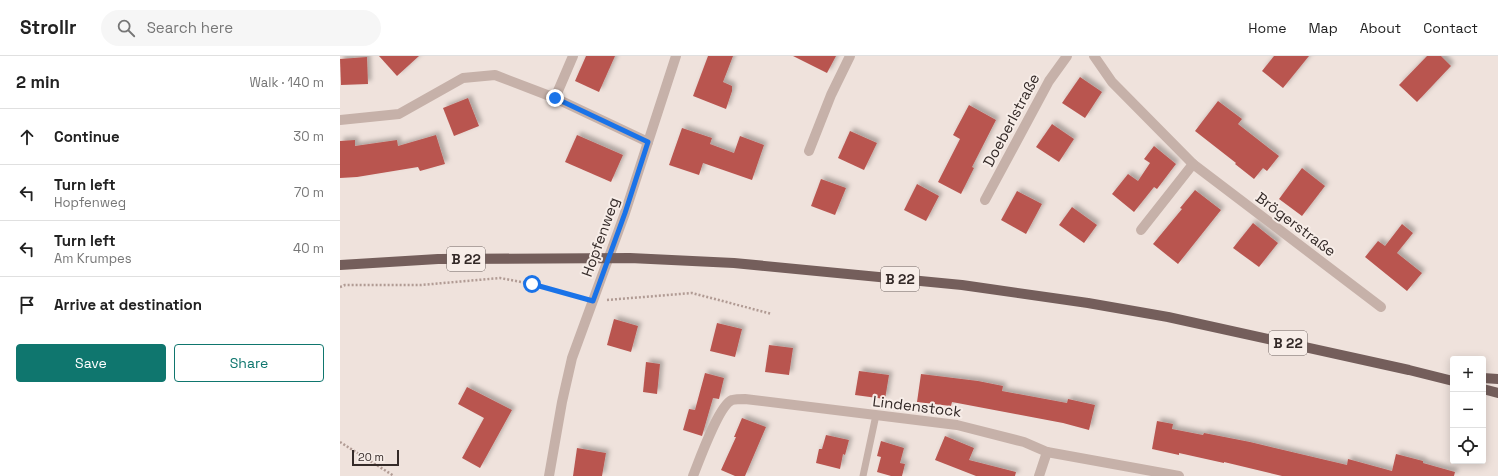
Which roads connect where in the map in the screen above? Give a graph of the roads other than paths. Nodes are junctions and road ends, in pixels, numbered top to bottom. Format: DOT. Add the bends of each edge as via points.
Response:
graph roads {
  1 [pos="573,56"];
  2 [pos="676,56"];
  3 [pos="850,56"];
  4 [pos="1067,56"];
  5 [pos="1094,56"];
  6 [pos="555,98"];
  7 [pos="340,120"];
  8 [pos="648,142"];
  9 [pos="809,151"];
  10 [pos="1192,164"];
  11 [pos="985,200"];
  12 [pos="1141,230"];
  13 [pos="340,265"];
  14 [pos="1381,307"];
  15 [pos="1409,370"];
  16 [pos="1450,373"];
  17 [pos="1486,378"];
  18 [pos="1498,379"];
  19 [pos="1450,380"];
  20 [pos="1486,390"];
  21 [pos="1498,393"];
  22 [pos="876,416"];
  23 [pos="1047,452"];
  24 [pos="549,476"];
  25 [pos="693,476"];
  26 [pos="863,476"];
  27 [pos="1039,476"];
  28 [pos="1179,476"];
  1 -- 6 [label="street"];
  2 -- 8 [label="street, Hopfenweg"];
  3 -- 9 [label="street" via="830,95"];
  4 -- 11 [label="street, Doeberlstraße" via="1049,81"];
  5 -- 10 [label="street, Brögerstraße" via="1112,82"];
  6 -- 7 [label="street" via="495,75 463,78 400,114"];
  6 -- 8 [label="street"];
  8 -- 24 [label="street, Hopfenweg" via="572,358"];
  10 -- 12 [label="street"];
  10 -- 14 [label="street, Brögerstraße"];
  13 -- 15 [label="main road, B 22" via="438,259 630,258 734,263 962,285 1168,317"];
  15 -- 16 [label="main road, B 22"];
  15 -- 19 [label="main road, B 22"];
  17 -- 18 [label="main road"];
  20 -- 21 [label="main road"];
  22 -- 23 [label="street, Lindenstock" via="964,426 1024,442"];
  22 -- 25 [label="street, Lindenstock" via="744,399 732,400 724,407 716,421"];
  22 -- 26 [label="lane"];
  23 -- 27 [label="street"];
  23 -- 28 [label="street, Lindenstock"];
}
